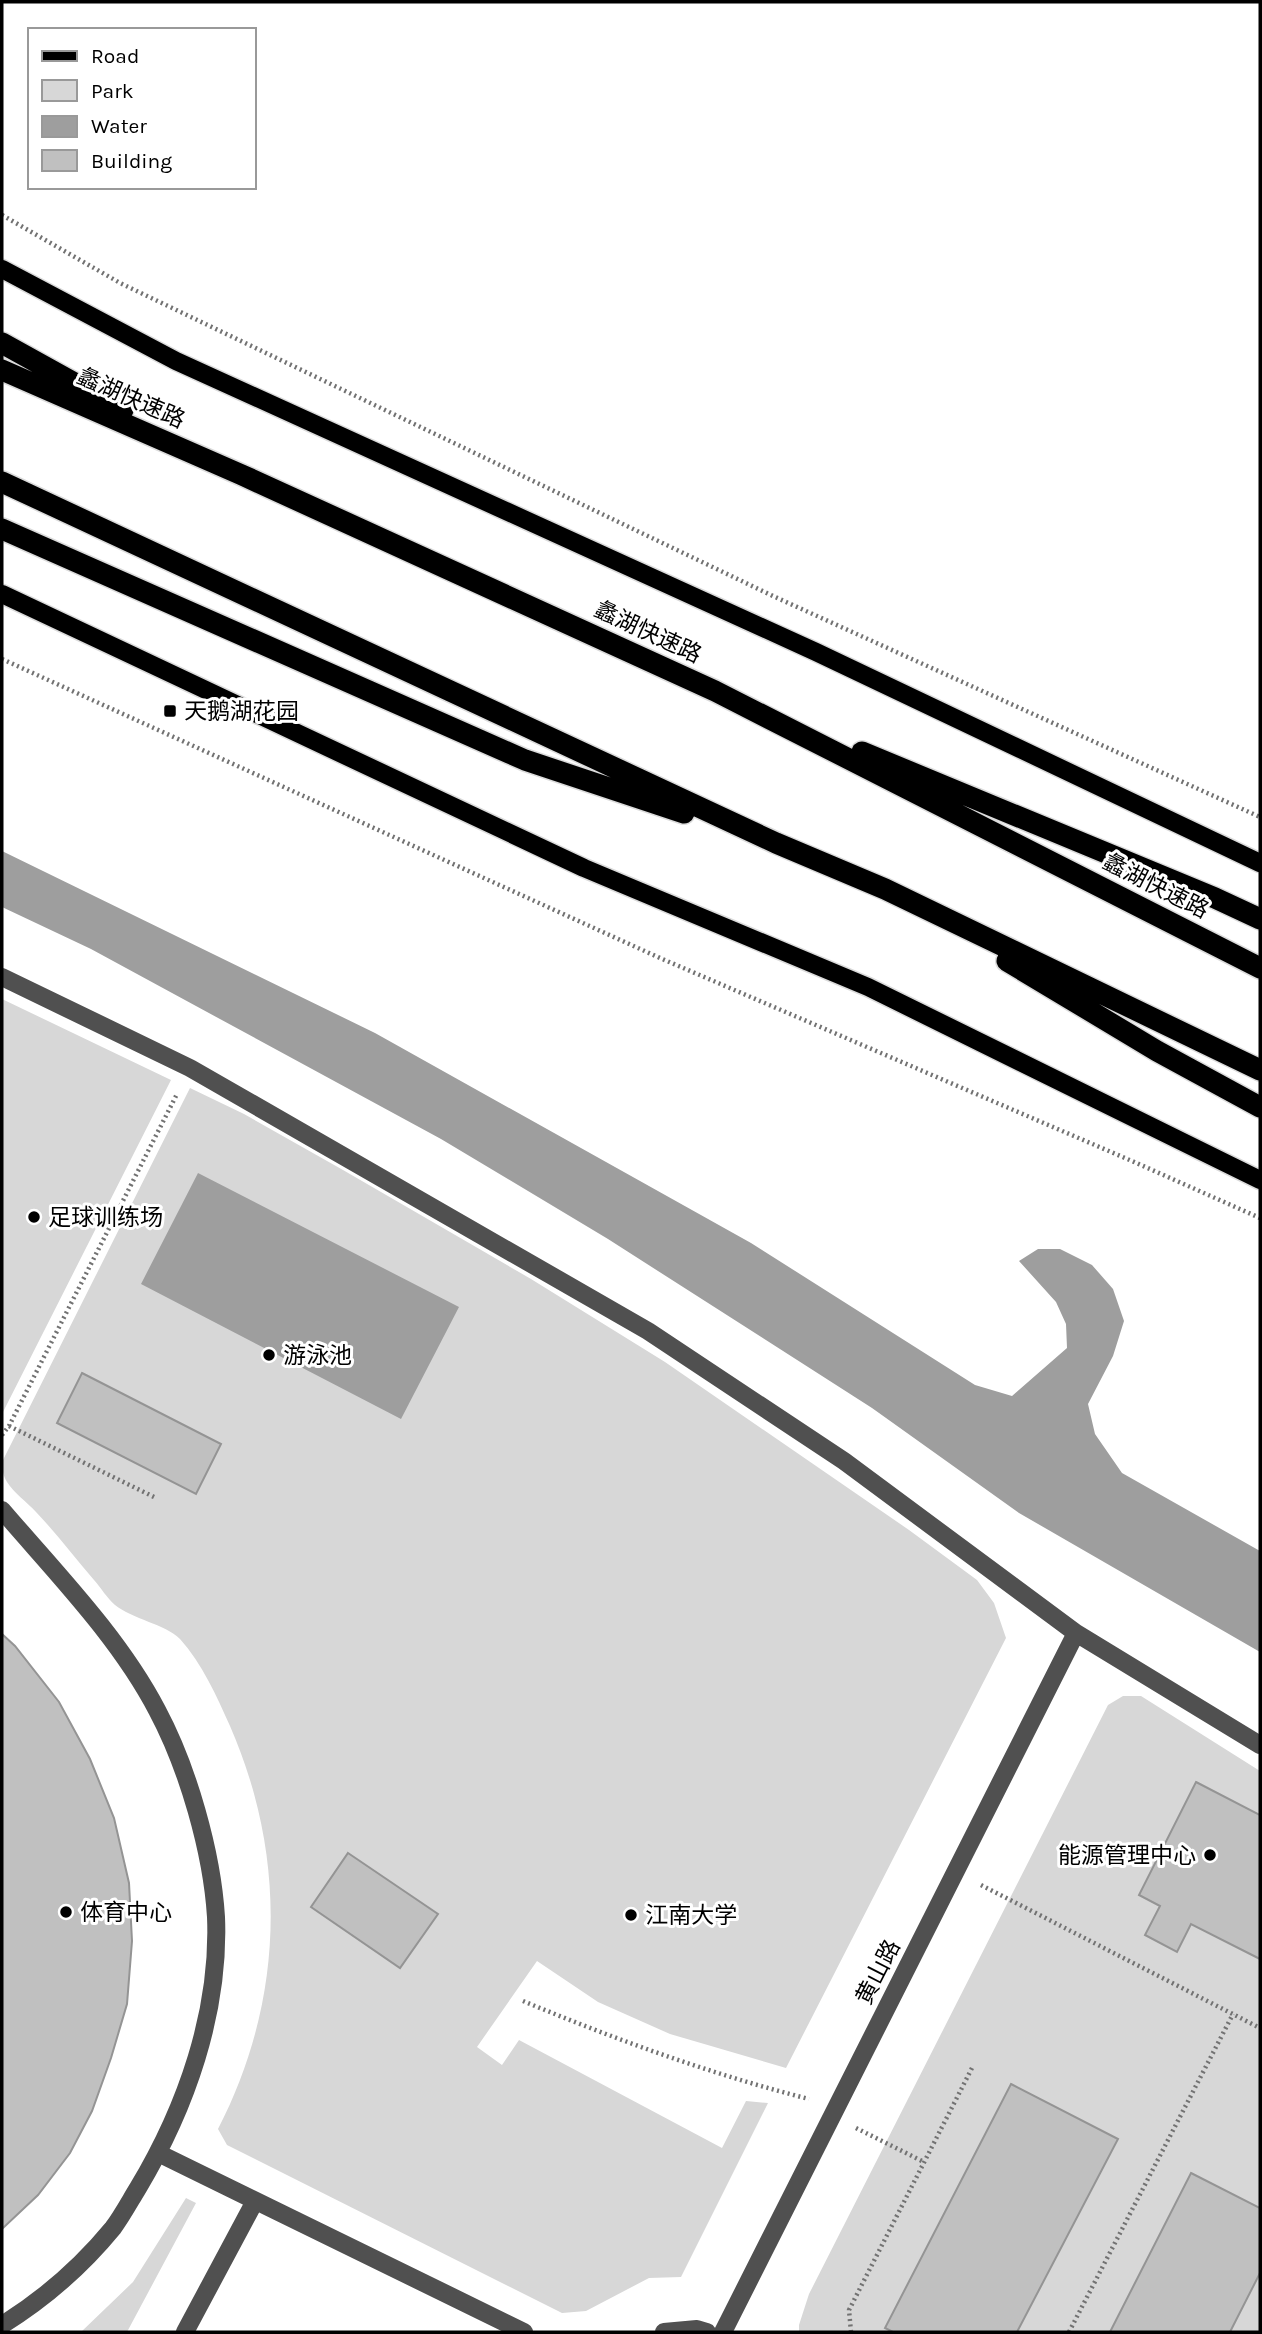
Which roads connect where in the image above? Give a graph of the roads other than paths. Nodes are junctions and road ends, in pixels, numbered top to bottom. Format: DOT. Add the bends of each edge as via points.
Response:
graph roads {
  1 [pos="2,269"];
  2 [pos="2,343"];
  3 [pos="2,370"];
  4 [pos="242,475"];
  5 [pos="2,482"];
  6 [pos="2,529"];
  7 [pos="2,594"];
  8 [pos="715,691"];
  9 [pos="776,843"];
  10 [pos="1260,863"];
  11 [pos="885,889"];
  12 [pos="1260,919"];
  13 [pos="1260,968"];
  14 [pos="2,977"];
  15 [pos="1260,1070"];
  16 [pos="1260,1107"];
  17 [pos="1260,1180"];
  18 [pos="2,1510"];
  19 [pos="1076,1633"];
  20 [pos="1260,1745"];
  21 [pos="158,2153"];
  22 [pos="254,2201"];
  23 [pos="2,2325"];
  24 [pos="185,2332"];
  25 [pos="524,2332"];
  26 [pos="664,2332"];
  27 [pos="706,2332"];
  28 [pos="723,2332"];
  1 -- 10 [label="main road" via="176,361 804,646"];
  2 -- 4 [label="highway"];
  3 -- 4 [label="highway, 蠡湖快速路"];
  4 -- 8 [label="highway, 蠡湖快速路"];
  5 -- 9 [label="highway"];
  6 -- 9 [label="highway" via="524,760"];
  7 -- 17 [label="main road" via="584,868 868,987"];
  8 -- 12 [label="highway"];
  8 -- 13 [label="highway, 蠡湖快速路"];
  9 -- 11 [label="highway"];
  11 -- 15 [label="highway"];
  11 -- 16 [label="highway"];
  14 -- 19 [label="street" via="190,1068 648,1331 844,1461"];
  18 -- 21 [label="street" via="108,1634 157,1710 187,1779 206,1851 216,1917 213,1985 197,2059"];
  19 -- 20 [label="street"];
  19 -- 28 [label="street, 黄山路"];
  21 -- 22 [label="street"];
  21 -- 23 [label="street" via="114,2226 74,2271 32,2307"];
  22 -- 24 [label="street"];
  22 -- 25 [label="street"];
  26 -- 27 [label="street"];
}
